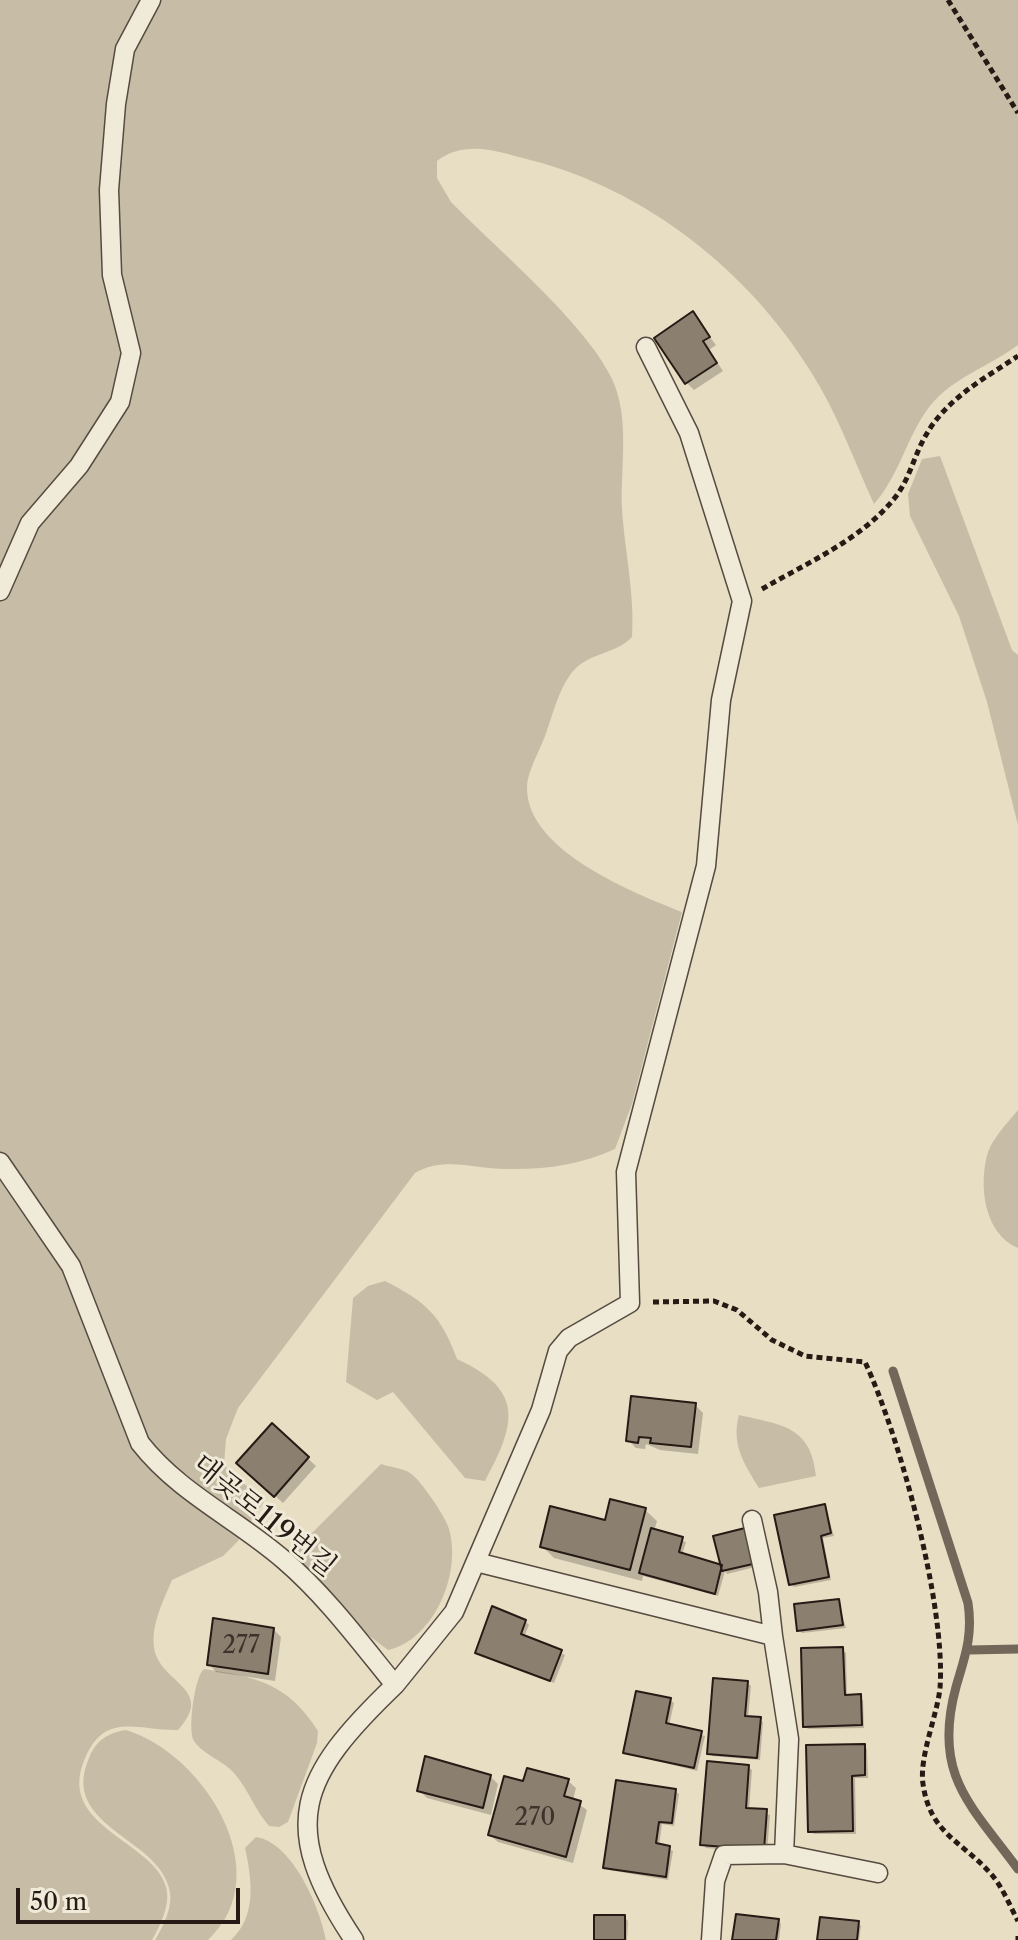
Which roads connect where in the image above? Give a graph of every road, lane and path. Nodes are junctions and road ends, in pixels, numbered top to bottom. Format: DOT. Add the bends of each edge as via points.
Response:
graph roads {
  1 [pos="151,0"];
  2 [pos="948,0"];
  3 [pos="1018,113"];
  4 [pos="646,347"];
  5 [pos="1018,356"];
  6 [pos="0,591"];
  7 [pos="742,601"];
  8 [pos="0,1162"];
  9 [pos="630,1303"];
  10 [pos="752,1520"];
  11 [pos="476,1562"];
  12 [pos="773,1636"];
  13 [pos="395,1685"];
  14 [pos="784,1854"];
  15 [pos="878,1873"];
  16 [pos="1018,1921"];
  17 [pos="354,1940"];
  18 [pos="711,1940"];
  1 -- 6 [label="lane" via="125,49 109,190 112,275 131,353 120,402 79,466 30,523"];
  2 -- 3 [label="path"];
  4 -- 7 [label="lane" via="689,433"];
  5 -- 7 [label="path" via="938,417 895,499 872,521"];
  7 -- 9 [label="lane" via="721,700 706,866 626,1172"];
  8 -- 13 [label="lane, 대곶로119번길" via="71,1266 140,1443 196,1497 284,1560 338,1614"];
  9 -- 11 [label="lane" via="569,1338 558,1351 541,1410"];
  9 -- 16 [label="path" via="714,1301 737,1310 772,1340 805,1356 865,1362 881,1396 915,1517 940,1631 940,1688 922,1782 936,1824 992,1875"];
  10 -- 12 [label="lane"];
  11 -- 12 [label="lane"];
  11 -- 13 [label="lane" via="454,1612"];
  12 -- 14 [label="lane" via="789,1739"];
  13 -- 17 [label="lane" via="343,1737 326,1763 307,1817 307,1848 317,1880"];
  14 -- 15 [label="lane"];
  14 -- 18 [label="lane" via="724,1855 715,1881"];
}
